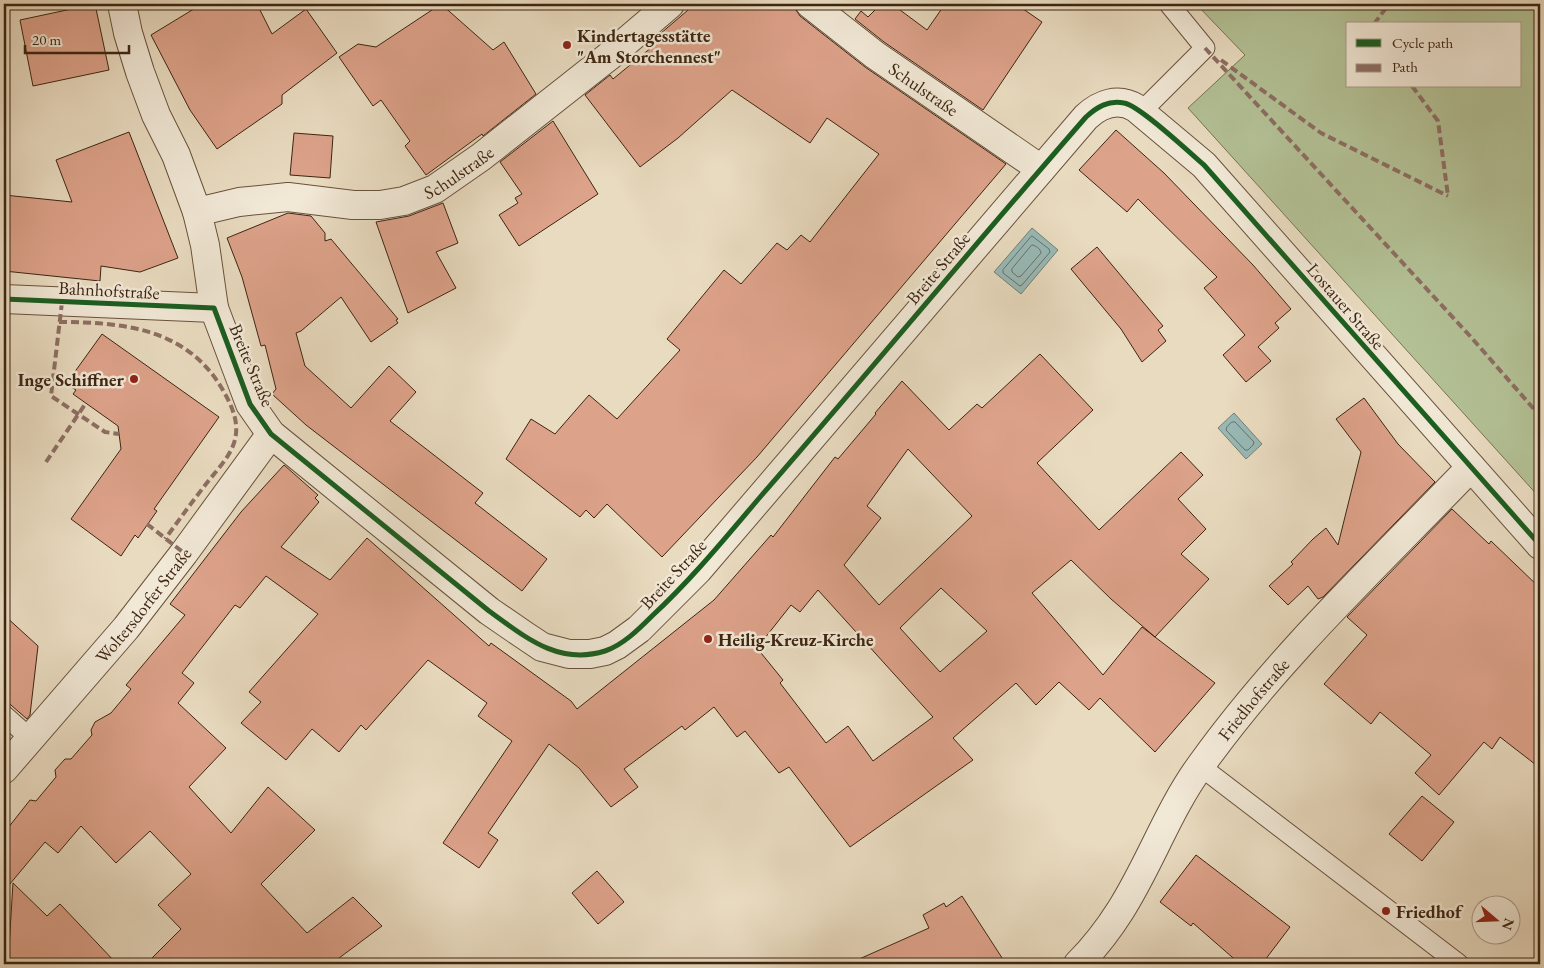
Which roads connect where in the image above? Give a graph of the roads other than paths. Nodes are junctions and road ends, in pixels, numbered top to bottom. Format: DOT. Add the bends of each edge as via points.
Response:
graph roads {
  1 [pos="122,4"];
  2 [pos="670,4"];
  3 [pos="810,4"];
  4 [pos="1169,4"];
  5 [pos="1129,107"];
  6 [pos="1041,169"];
  7 [pos="197,212"];
  8 [pos="4,299"];
  9 [pos="214,308"];
  10 [pos="271,434"];
  11 [pos="1471,467"];
  12 [pos="1540,545"];
  13 [pos="4,715"];
  14 [pos="30,738"];
  15 [pos="1200,766"];
  16 [pos="4,768"];
  17 [pos="1078,964"];
  18 [pos="1460,964"];
  1 -- 7 [label="street, Breite Straße" via="140,72"];
  2 -- 7 [label="street, Schulstraße" via="608,58 435,189 380,205 288,198 239,202"];
  3 -- 6 [label="street, Schulstraße" via="875,55"];
  4 -- 5 [label="lane" via="1204,48"];
  5 -- 6 [label="street, Breite Straße" via="1104,104 1093,111"];
  5 -- 11 [label="street, Lostauer Straße" via="1204,165"];
  6 -- 10 [label="street, Breite Straße" via="698,570 639,629 605,651 577,655 542,647 489,611"];
  7 -- 9 [label="street, Breite Straße"];
  8 -- 9 [label="street, Bahnhofstraße"];
  9 -- 10 [label="street, Breite Straße" via="250,404"];
  10 -- 14 [label="street, Woltersdorfer Straße" via="126,628"];
  11 -- 12 [label="street, Lostauer Straße"];
  11 -- 15 [label="street, Friedhofstraße" via="1280,665"];
  13 -- 14 [label="lane"];
  14 -- 16 [label="street, Woltersdorfer Straße"];
  15 -- 17 [label="street, Friedhofstraße" via="1121,910"];
  15 -- 18 [label="lane"];
}
